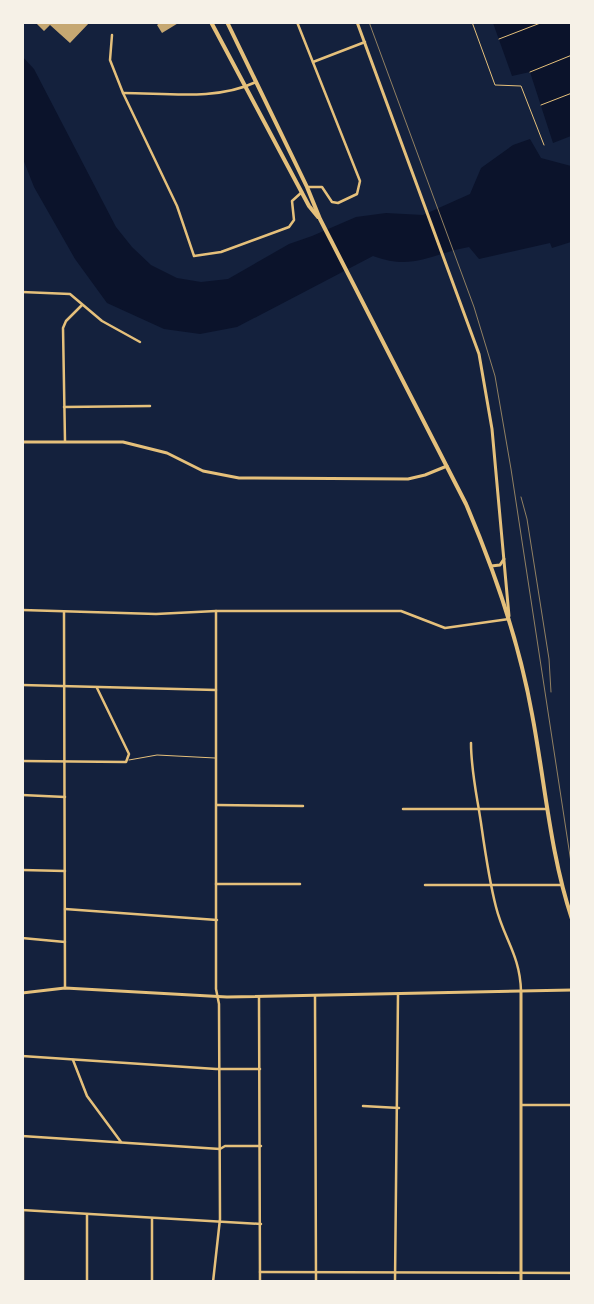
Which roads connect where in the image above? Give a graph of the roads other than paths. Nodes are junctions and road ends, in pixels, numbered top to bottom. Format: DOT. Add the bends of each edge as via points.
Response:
graph roads {
  1 [pos="211,22"];
  2 [pos="227,22"];
  3 [pos="296,22"];
  4 [pos="356,22"];
  5 [pos="472,22"];
  6 [pos="112,36"];
  7 [pos="365,42"];
  8 [pos="313,62"];
  9 [pos="256,82"];
  10 [pos="246,86"];
  11 [pos="123,92"];
  12 [pos="544,145"];
  13 [pos="307,187"];
  14 [pos="302,192"];
  15 [pos="320,219"];
  16 [pos="22,292"];
  17 [pos="82,306"];
  18 [pos="140,342"];
  19 [pos="150,406"];
  20 [pos="64,407"];
  21 [pos="22,442"];
  22 [pos="65,442"];
  23 [pos="446,466"];
  24 [pos="505,556"];
  25 [pos="491,566"];
  26 [pos="22,610"];
  27 [pos="64,611"];
  28 [pos="216,611"];
  29 [pos="509,619"];
  30 [pos="22,685"];
  31 [pos="64,687"];
  32 [pos="97,688"];
  33 [pos="216,690"];
  34 [pos="471,743"];
  35 [pos="216,758"];
  36 [pos="128,760"];
  37 [pos="22,761"];
  38 [pos="65,763"];
  39 [pos="22,795"];
  40 [pos="65,797"];
  41 [pos="216,805"];
  42 [pos="303,806"];
  43 [pos="403,809"];
  44 [pos="547,809"];
  45 [pos="479,810"];
  46 [pos="22,870"];
  47 [pos="65,871"];
  48 [pos="216,884"];
  49 [pos="300,884"];
  50 [pos="425,885"];
  51 [pos="562,885"];
  52 [pos="491,886"];
  53 [pos="65,909"];
  54 [pos="572,919"];
  55 [pos="216,920"];
  56 [pos="22,938"];
  57 [pos="65,942"];
  58 [pos="64,988"];
  59 [pos="572,990"];
  60 [pos="520,991"];
  61 [pos="22,993"];
  62 [pos="398,994"];
  63 [pos="315,996"];
  64 [pos="218,997"];
  65 [pos="259,997"];
  66 [pos="22,1056"];
  67 [pos="72,1060"];
  68 [pos="220,1068"];
  69 [pos="260,1068"];
  70 [pos="522,1105"];
  71 [pos="572,1105"];
  72 [pos="363,1106"];
  73 [pos="399,1108"];
  74 [pos="22,1136"];
  75 [pos="121,1142"];
  76 [pos="260,1146"];
  77 [pos="220,1149"];
  78 [pos="23,1210"];
  79 [pos="87,1215"];
  80 [pos="152,1219"];
  81 [pos="218,1223"];
  82 [pos="260,1224"];
  83 [pos="260,1272"];
  84 [pos="316,1272"];
  85 [pos="395,1272"];
  86 [pos="521,1272"];
  87 [pos="572,1273"];
  88 [pos="23,1282"];
  89 [pos="87,1282"];
  90 [pos="152,1282"];
  91 [pos="213,1282"];
  92 [pos="260,1282"];
  93 [pos="316,1282"];
  94 [pos="395,1282"];
  95 [pos="521,1282"];
  1 -- 10 [label="main road"];
  2 -- 9 [label="main road"];
  3 -- 8 [label="street"];
  4 -- 7 [label="street"];
  5 -- 12 [label="lane" via="495,85 521,86"];
  6 -- 11 [label="street" via="110,60"];
  7 -- 8 [label="street"];
  7 -- 24 [label="street" via="479,354 492,429"];
  8 -- 13 [label="street" via="360,188 354,197 334,203 322,187"];
  9 -- 10 [label="street"];
  9 -- 13 [label="main road"];
  10 -- 11 [label="street" via="220,92"];
  10 -- 14 [label="main road"];
  11 -- 14 [label="street" via="177,206 194,256 222,252 289,227 294,220 292,202"];
  13 -- 15 [label="main road"];
  14 -- 15 [label="main road"];
  15 -- 23 [label="main road"];
  16 -- 17 [label="street" via="70,294"];
  17 -- 18 [label="street"];
  17 -- 20 [label="street" via="63,328"];
  19 -- 20 [label="street"];
  20 -- 22 [label="street"];
  21 -- 22 [label="street"];
  22 -- 23 [label="street" via="123,442 144,446 203,471 240,478 408,478"];
  23 -- 25 [label="main road" via="466,504"];
  24 -- 25 [label="street" via="502,563"];
  24 -- 29 [label="street"];
  25 -- 29 [label="main road"];
  26 -- 27 [label="street"];
  27 -- 28 [label="street" via="158,614"];
  27 -- 31 [label="street"];
  28 -- 29 [label="street" via="401,611 445,628"];
  28 -- 33 [label="street"];
  29 -- 44 [label="main road" via="532,714"];
  30 -- 31 [label="street"];
  31 -- 32 [label="street"];
  31 -- 38 [label="street"];
  32 -- 33 [label="street"];
  32 -- 36 [label="street" via="129,754"];
  33 -- 35 [label="street"];
  34 -- 45 [label="street" via="471,771"];
  35 -- 36 [label="lane" via="157,755"];
  35 -- 41 [label="street"];
  36 -- 38 [label="street" via="123,764"];
  37 -- 38 [label="street"];
  38 -- 40 [label="street"];
  39 -- 40 [label="street"];
  40 -- 47 [label="street"];
  41 -- 42 [label="street"];
  41 -- 48 [label="street"];
  43 -- 45 [label="street"];
  44 -- 45 [label="street"];
  44 -- 51 [label="main road"];
  45 -- 52 [label="street"];
  46 -- 47 [label="street"];
  47 -- 53 [label="street"];
  48 -- 49 [label="street"];
  48 -- 55 [label="street"];
  50 -- 52 [label="street"];
  51 -- 52 [label="street"];
  51 -- 54 [label="main road"];
  52 -- 60 [label="street" via="501,924 515,953"];
  53 -- 55 [label="street"];
  53 -- 57 [label="street"];
  55 -- 64 [label="street"];
  56 -- 57 [label="street"];
  57 -- 58 [label="street"];
  58 -- 61 [label="street"];
  58 -- 64 [label="street"];
  59 -- 60 [label="street"];
  60 -- 62 [label="street"];
  60 -- 70 [label="street"];
  62 -- 63 [label="street"];
  62 -- 73 [label="street"];
  63 -- 65 [label="street"];
  63 -- 84 [label="street"];
  64 -- 65 [label="street"];
  64 -- 68 [label="street"];
  65 -- 69 [label="street"];
  66 -- 67 [label="street"];
  67 -- 68 [label="street"];
  67 -- 75 [label="street" via="87,1096"];
  68 -- 69 [label="street"];
  68 -- 77 [label="street"];
  69 -- 76 [label="street"];
  70 -- 71 [label="street"];
  70 -- 86 [label="street"];
  72 -- 73 [label="street"];
  73 -- 85 [label="street"];
  74 -- 75 [label="street"];
  75 -- 77 [label="street"];
  76 -- 77 [label="street" via="225,1146"];
  76 -- 82 [label="street"];
  77 -- 81 [label="street"];
  78 -- 79 [label="street"];
  78 -- 88 [label="street"];
  79 -- 80 [label="street"];
  79 -- 89 [label="street"];
  80 -- 81 [label="street"];
  80 -- 90 [label="street"];
  81 -- 82 [label="street"];
  81 -- 91 [label="street"];
  82 -- 83 [label="street"];
  83 -- 84 [label="street"];
  83 -- 92 [label="street"];
  84 -- 85 [label="street"];
  84 -- 93 [label="street"];
  85 -- 86 [label="street"];
  85 -- 94 [label="street"];
  86 -- 87 [label="street"];
  86 -- 95 [label="street"];
}
